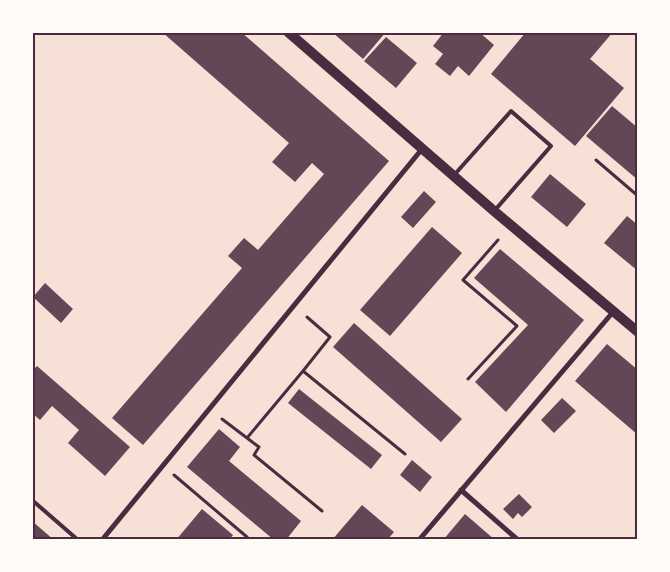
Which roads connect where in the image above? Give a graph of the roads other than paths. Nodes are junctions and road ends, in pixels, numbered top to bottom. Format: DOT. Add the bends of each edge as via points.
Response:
graph roads {
  1 [pos="288,32"];
  2 [pos="422,148"];
  3 [pos="453,176"];
  4 [pos="494,211"];
  5 [pos="613,311"];
  6 [pos="638,332"];
  7 [pos="461,490"];
  8 [pos="32,500"];
  9 [pos="78,540"];
  10 [pos="102,540"];
  11 [pos="419,540"];
  12 [pos="518,540"];
  1 -- 2 [label="main road"];
  2 -- 3 [label="main road"];
  2 -- 10 [label="street"];
  3 -- 4 [label="main road"];
  3 -- 4 [label="lane" via="512,111 551,146"];
  4 -- 5 [label="main road"];
  5 -- 6 [label="main road"];
  5 -- 7 [label="street"];
  7 -- 11 [label="street"];
  7 -- 12 [label="street"];
  8 -- 9 [label="lane"];
}
